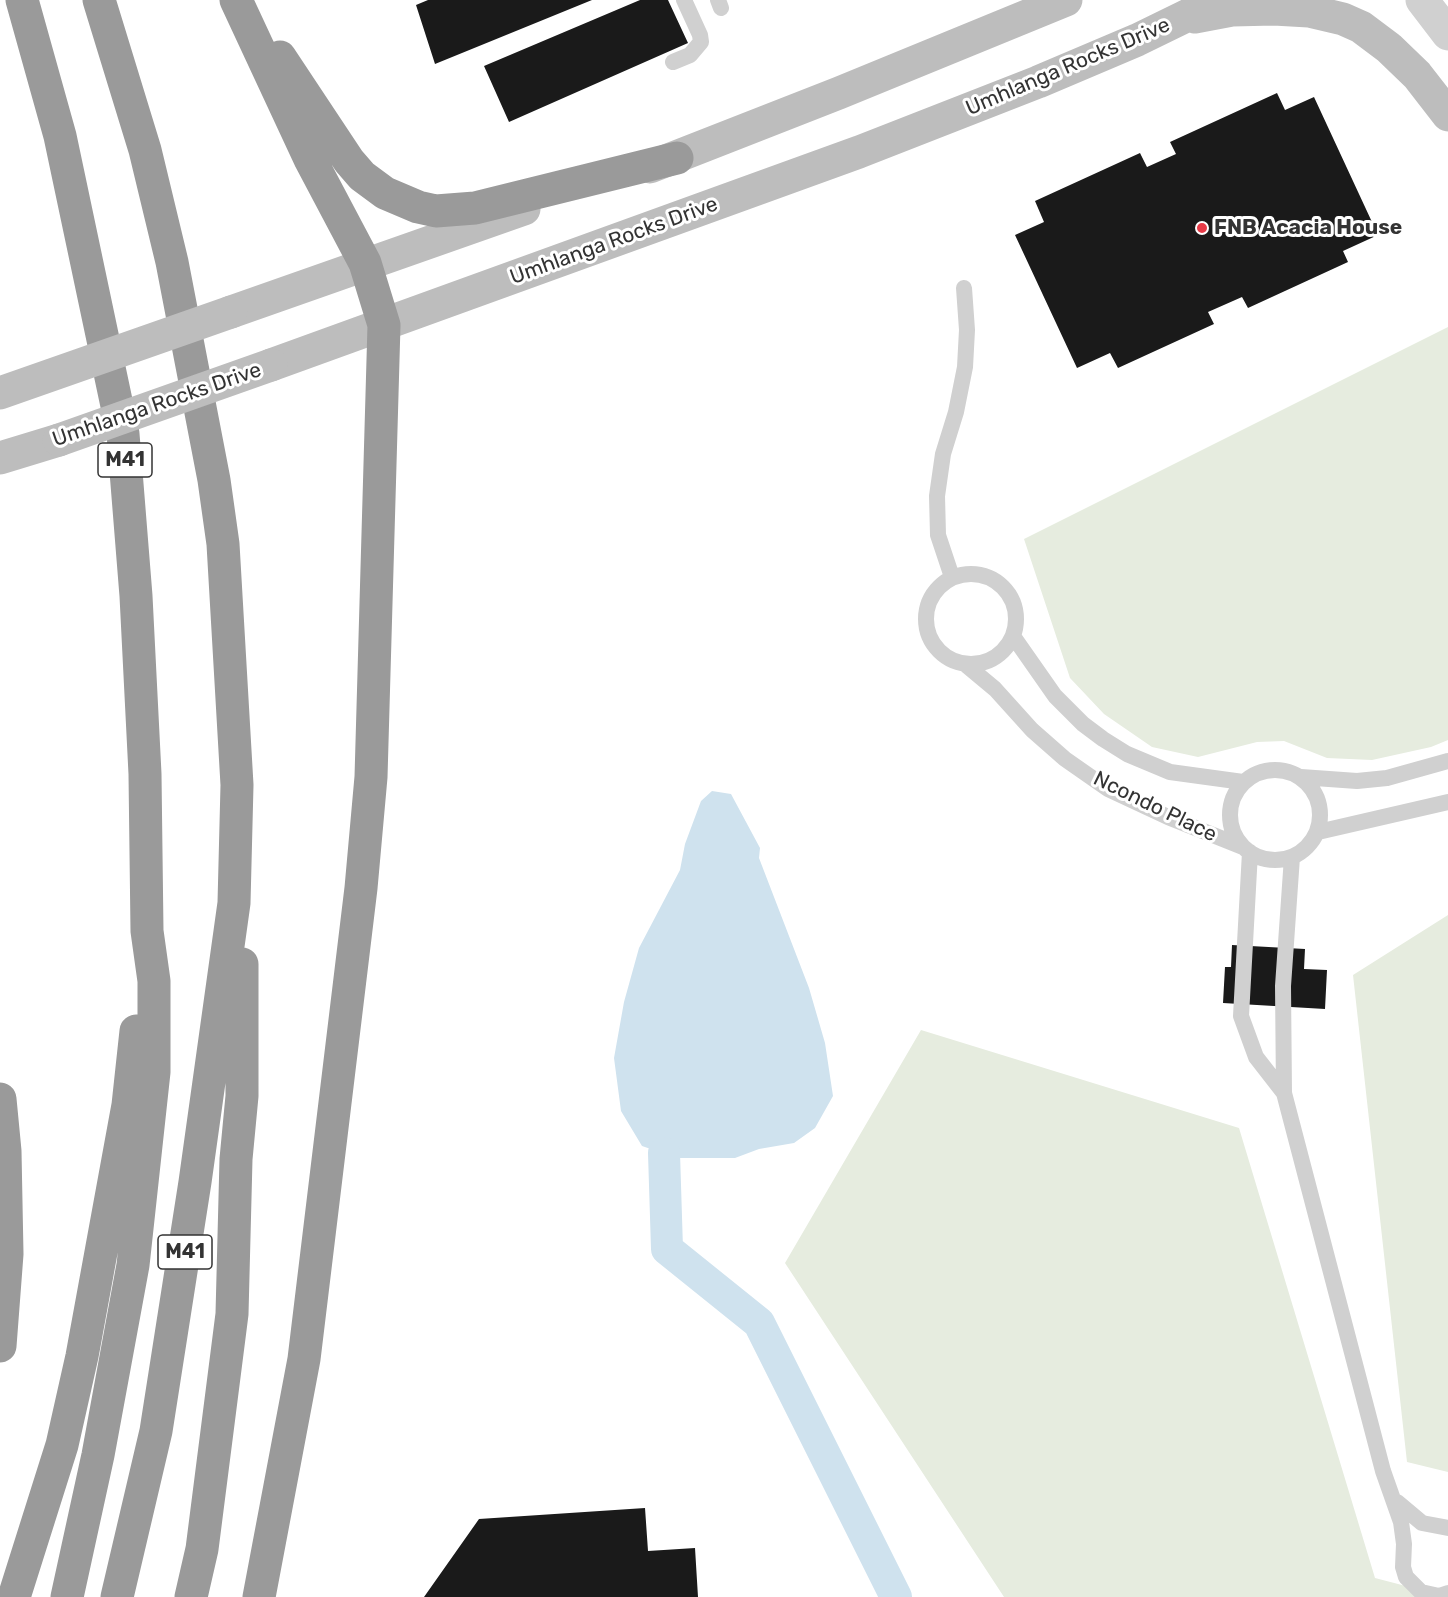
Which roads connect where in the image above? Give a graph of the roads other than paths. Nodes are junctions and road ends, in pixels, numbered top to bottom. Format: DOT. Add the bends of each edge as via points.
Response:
graph roads {
  1 [pos="22,0"];
  2 [pos="99,0"];
  3 [pos="236,0"];
  4 [pos="243,0"];
  5 [pos="684,0"];
  6 [pos="1064,0"];
  7 [pos="1219,0"];
  8 [pos="1422,0"];
  9 [pos="1176,21"];
  10 [pos="1448,34"];
  11 [pos="673,62"];
  12 [pos="1448,115"];
  13 [pos="676,158"];
  14 [pos="365,263"];
  15 [pos="964,288"];
  16 [pos="384,325"];
  17 [pos="0,393"];
  18 [pos="0,458"];
  19 [pos="952,578"];
  20 [pos="1013,636"];
  21 [pos="965,664"];
  22 [pos="1448,761"];
  23 [pos="1301,777"];
  24 [pos="1243,782"];
  25 [pos="1448,802"];
  26 [pos="1318,832"];
  27 [pos="1246,850"];
  28 [pos="1292,857"];
  29 [pos="234,903"];
  30 [pos="147,931"];
  31 [pos="1284,1094"];
  32 [pos="0,1099"];
  33 [pos="0,1346"];
  34 [pos="1391,1491"];
  35 [pos="1448,1528"];
  36 [pos="1448,1593"];
  37 [pos="14,1597"];
  38 [pos="66,1597"];
  39 [pos="117,1597"];
  40 [pos="191,1597"];
  41 [pos="259,1597"];
  1 -- 30 [label="highway, M41" via="60,136 123,434 145,774"];
  2 -- 29 [label="highway, M41" via="145,150 172,262 214,480 223,544 237,785"];
  3 -- 14 [label="highway" via="310,159"];
  4 -- 13 [label="highway" via="349,161 373,186 400,201 436,211 476,208"];
  5 -- 11 [label="lane" via="700,42 690,55"];
  6 -- 13 [label="main road"];
  7 -- 9 [label="main road, Umhlanga Rocks Drive"];
  8 -- 10 [label="street"];
  9 -- 12 [label="main road" via="1252,9 1309,11 1343,19 1376,37 1396,54"];
  9 -- 16 [label="main road, Umhlanga Rocks Drive" via="1038,82 859,152"];
  13 -- 14 [label="main road"];
  14 -- 16 [label="highway"];
  14 -- 17 [label="main road, bridge"];
  15 -- 19 [label="lane" via="964,367 956,412 942,454 936,496 938,534"];
  16 -- 18 [label="main road, Umhlanga Rocks Drive, bridge"];
  16 -- 41 [label="highway" via="371,777 361,888 304,1359"];
  19 -- 20 [label="lane" via="982,575 1008,592 1016,621"];
  19 -- 21 [label="lane, Ncondo Place" via="931,597 926,625 939,651"];
  20 -- 21 [label="lane" via="994,658"];
  20 -- 24 [label="lane, Ncondo Place" via="1055,696 1103,740 1170,772"];
  21 -- 27 [label="lane, Ncondo Place" via="1065,759 1108,789"];
  22 -- 23 [label="lane" via="1387,778 1357,781"];
  23 -- 24 [label="lane" via="1271,770"];
  23 -- 26 [label="lane" via="1319,802"];
  24 -- 27 [label="lane, Ncondo Place" via="1230,807 1230,822"];
  25 -- 26 [label="lane"];
  26 -- 28 [label="lane" via="1309,845"];
  27 -- 28 [label="lane, Ncondo Place" via="1270,860"];
  27 -- 31 [label="lane" via="1241,1016 1256,1057"];
  28 -- 31 [label="lane" via="1282,986"];
  29 -- 39 [label="highway, M41" via="162,1398"];
  29 -- 40 [label="highway" via="240,937 243,1020 232,1314 202,1549"];
  30 -- 37 [label="highway" via="128,1106 82,1356 62,1445"];
  30 -- 38 [label="highway, M41" via="154,981 154,1072 143,1187 133,1265 98,1455"];
  31 -- 34 [label="lane"];
  32 -- 33 [label="highway" via="7,1254"];
  34 -- 35 [label="lane" via="1400,1507 1412,1517 1433,1527"];
  34 -- 36 [label="lane" via="1404,1534 1402,1567 1406,1577 1414,1587 1430,1595"];
}
